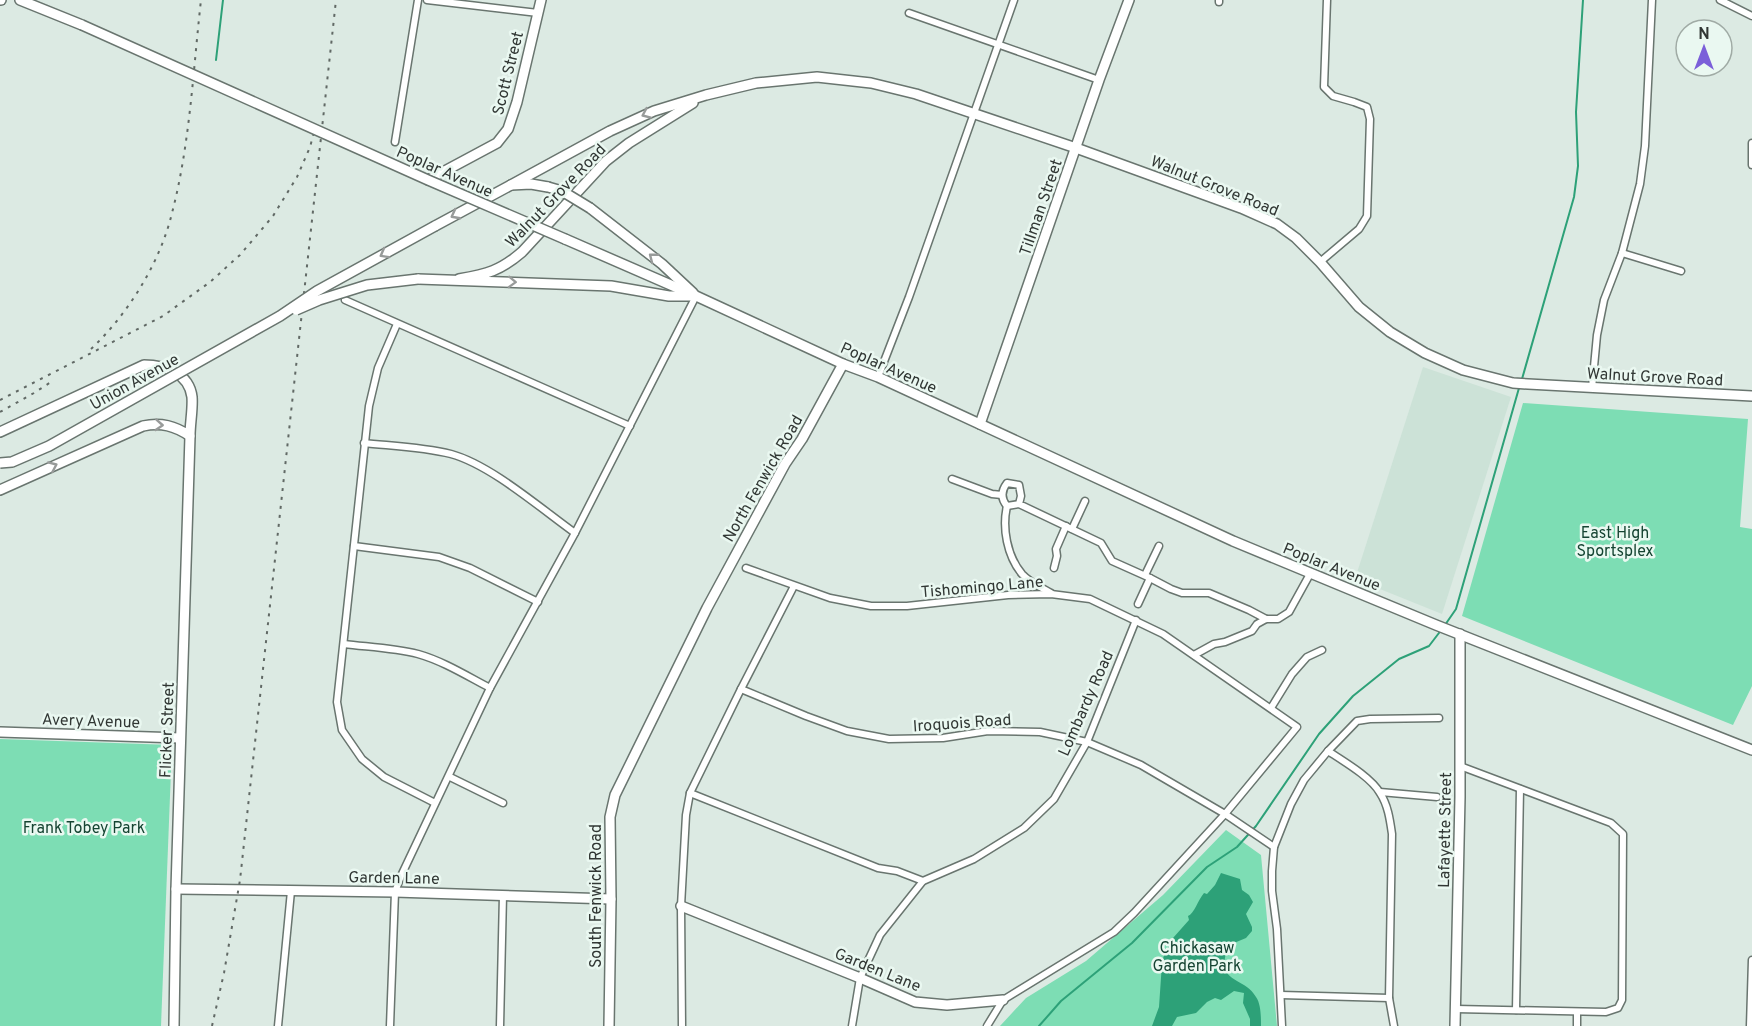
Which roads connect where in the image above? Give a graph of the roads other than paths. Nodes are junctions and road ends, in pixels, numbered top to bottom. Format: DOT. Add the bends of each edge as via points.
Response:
graph roads {
  1 [pos="20,0"];
  2 [pos="418,0"];
  3 [pos="427,0"];
  4 [pos="541,0"];
  5 [pos="1014,0"];
  6 [pos="1129,0"];
  7 [pos="1327,0"];
  8 [pos="1652,0"];
  9 [pos="1720,0"];
  10 [pos="538,13"];
  11 [pos="909,13"];
  12 [pos="1752,16"];
  13 [pos="998,45"];
  14 [pos="1099,80"];
  15 [pos="702,97"];
  16 [pos="975,113"];
  17 [pos="395,142"];
  18 [pos="1752,143"];
  19 [pos="1076,148"];
  20 [pos="1752,165"];
  21 [pos="428,180"];
  22 [pos="511,185"];
  23 [pos="1622,252"];
  24 [pos="1320,262"];
  25 [pos="1681,271"];
  26 [pos="454,279"];
  27 [pos="696,296"];
  28 [pos="345,300"];
  29 [pos="280,316"];
  30 [pos="398,324"];
  31 [pos="843,364"];
  32 [pos="878,377"];
  33 [pos="1592,388"];
  34 [pos="1752,396"];
  35 [pos="980,424"];
  36 [pos="630,426"];
  37 [pos="0,432"];
  38 [pos="190,436"];
  39 [pos="364,443"];
  40 [pos="0,463"];
  41 [pos="952,478"];
  42 [pos="0,490"];
  43 [pos="1002,495"];
  44 [pos="1084,501"];
  45 [pos="1019,504"];
  46 [pos="1007,506"];
  47 [pos="1069,528"];
  48 [pos="575,533"];
  49 [pos="354,546"];
  50 [pos="1159,546"];
  51 [pos="746,568"];
  52 [pos="1054,568"];
  53 [pos="1310,574"];
  54 [pos="1147,576"];
  55 [pos="794,586"];
  56 [pos="1051,594"];
  57 [pos="538,602"];
  58 [pos="1138,604"];
  59 [pos="707,608"];
  60 [pos="1266,619"];
  61 [pos="1136,620"];
  62 [pos="1460,634"];
  63 [pos="344,644"];
  64 [pos="1322,650"];
  65 [pos="1194,656"];
  66 [pos="490,688"];
  67 [pos="741,688"];
  68 [pos="1271,708"];
  69 [pos="1439,718"];
  70 [pos="0,732"];
  71 [pos="180,738"];
  72 [pos="1087,742"];
  73 [pos="1329,750"];
  74 [pos="1752,750"];
  75 [pos="1460,766"];
  76 [pos="450,777"];
  77 [pos="1520,789"];
  78 [pos="1380,792"];
  79 [pos="690,793"];
  80 [pos="1437,797"];
  81 [pos="435,803"];
  82 [pos="502,803"];
  83 [pos="1225,814"];
  84 [pos="1274,847"];
  85 [pos="923,881"];
  86 [pos="176,889"];
  87 [pos="291,891"];
  88 [pos="395,892"];
  89 [pos="503,895"];
  90 [pos="611,899"];
  91 [pos="681,906"];
  92 [pos="1752,960"];
  93 [pos="861,978"];
  94 [pos="1281,994"];
  95 [pos="1389,998"];
  96 [pos="1003,1000"];
  97 [pos="1456,1010"];
  98 [pos="1516,1010"];
  99 [pos="1577,1012"];
  100 [pos="174,1026"];
  101 [pos="278,1026"];
  102 [pos="390,1026"];
  103 [pos="500,1026"];
  104 [pos="609,1026"];
  105 [pos="682,1026"];
  106 [pos="852,1026"];
  107 [pos="987,1026"];
  108 [pos="1282,1026"];
  109 [pos="1394,1026"];
  110 [pos="1455,1026"];
  111 [pos="1577,1026"];
  112 [pos="1750,1026"];
  1 -- 21 [label="main road, Poplar Avenue, bridge"];
  2 -- 17 [label="street"];
  3 -- 10 [label="street"];
  4 -- 10 [label="main road, Scott Street"];
  5 -- 13 [label="street"];
  6 -- 14 [label="main road, Tillman Street"];
  7 -- 24 [label="street" via="1324,87 1333,96 1367,107 1370,119 1367,216 1359,229"];
  8 -- 23 [label="street" via="1645,146 1640,184"];
  9 -- 12 [label="street"];
  10 -- 21 [label="main road, Scott Street" via="508,129 497,143"];
  11 -- 13 [label="street"];
  13 -- 14 [label="street"];
  13 -- 16 [label="street"];
  14 -- 19 [label="main road, Tillman Street"];
  15 -- 16 [label="main road, Walnut Grove Road" via="756,82 817,77 871,82"];
  15 -- 22 [label="main road, Walnut Grove Road, one-way" via="654,111 610,130"];
  15 -- 26 [label="main road, Walnut Grove Road" via="629,142 606,161 512,260 487,274"];
  16 -- 19 [label="main road, Walnut Grove Road"];
  16 -- 32 [label="street"];
  18 -- 20 [label="street"];
  19 -- 24 [label="main road, Walnut Grove Road" via="1277,224"];
  19 -- 35 [label="main road, Tillman Street"];
  21 -- 27 [label="main road, Poplar Avenue, bridge"];
  27 -- 22 [label="main road, one-way, bridge" via="662,264 576,198 548,187"];
  22 -- 29 [label="main road, Union Avenue, one-way, bridge" via="317,291"];
  23 -- 25 [label="street"];
  23 -- 33 [label="street" via="1604,300"];
  24 -- 33 [label="main road, Walnut Grove Road" via="1359,307 1425,353 1463,370 1513,383"];
  26 -- 27 [label="main road, one-way" via="611,286 669,296"];
  26 -- 29 [label="main road, Union Avenue, bridge" via="418,279 354,288"];
  27 -- 31 [label="main road, Poplar Avenue"];
  27 -- 36 [label="street"];
  28 -- 30 [label="street"];
  29 -- 40 [label="main road, Union Avenue, bridge" via="49,446"];
  30 -- 36 [label="street"];
  30 -- 39 [label="street" via="378,368"];
  31 -- 32 [label="main road, Poplar Avenue"];
  31 -- 59 [label="main road, North Fenwick Road"];
  32 -- 35 [label="main road, Poplar Avenue"];
  33 -- 34 [label="main road, Walnut Grove Road"];
  35 -- 53 [label="main road, Poplar Avenue"];
  36 -- 48 [label="street"];
  37 -- 38 [label="main road, Flicker Street" via="144,364 156,364 182,376 188,385 192,397"];
  42 -- 38 [label="main road, one-way" via="154,423"];
  38 -- 71 [label="main road, Flicker Street"];
  39 -- 48 [label="street" via="453,455 488,470"];
  39 -- 49 [label="street"];
  41 -- 43 [label="street"];
  43 -- 45 [label="street" via="1007,483 1019,485"];
  43 -- 46 [label="street"];
  44 -- 47 [label="street"];
  45 -- 46 [label="street"];
  45 -- 47 [label="street"];
  46 -- 56 [label="street" via="1004,519 1010,554 1023,576"];
  47 -- 52 [label="street" via="1056,549"];
  47 -- 54 [label="street" via="1101,543 1112,561"];
  48 -- 57 [label="street"];
  49 -- 57 [label="street" via="439,556"];
  49 -- 63 [label="street"];
  50 -- 54 [label="street"];
  51 -- 55 [label="street, Tishomingo Lane"];
  53 -- 60 [label="street" via="1289,612 1278,619"];
  53 -- 62 [label="main road, Poplar Avenue"];
  54 -- 58 [label="street"];
  54 -- 60 [label="street" via="1182,593 1209,593"];
  55 -- 56 [label="street, Tishomingo Lane" via="838,600 883,606"];
  55 -- 67 [label="street"];
  56 -- 61 [label="street, Tishomingo Lane" via="1090,599"];
  57 -- 66 [label="street"];
  59 -- 90 [label="main road, South Fenwick Road" via="615,795 610,817"];
  60 -- 65 [label="street" via="1252,631 1214,644"];
  61 -- 65 [label="street, Tishomingo Lane"];
  61 -- 72 [label="street, Lombardy Road"];
  62 -- 74 [label="main road, Poplar Avenue"];
  62 -- 75 [label="main road, Lafayette Street"];
  63 -- 66 [label="street" via="419,655"];
  63 -- 81 [label="street" via="337,702 342,730 362,759 384,777"];
  64 -- 68 [label="street" via="1307,657 1292,674"];
  65 -- 68 [label="street, Tishomingo Lane"];
  66 -- 76 [label="street"];
  67 -- 72 [label="street, Iroquois Road" via="847,731 889,740 988,731 1040,732"];
  67 -- 79 [label="street"];
  68 -- 83 [label="street, Tishomingo Lane" via="1297,727"];
  69 -- 73 [label="street" via="1357,721"];
  70 -- 71 [label="main road, Avery Avenue"];
  71 -- 86 [label="main road, Flicker Street"];
  72 -- 83 [label="street, Iroquois Road" via="1141,765"];
  72 -- 85 [label="street, Lombardy Road" via="1054,799 1024,828 975,859"];
  73 -- 78 [label="street"];
  73 -- 84 [label="street" via="1304,780"];
  75 -- 77 [label="street"];
  75 -- 97 [label="main road, Lafayette Street"];
  76 -- 81 [label="street"];
  76 -- 82 [label="street"];
  77 -- 98 [label="street"];
  77 -- 99 [label="street" via="1611,823 1623,834 1622,1000 1618,1008 1606,1012"];
  78 -- 80 [label="street"];
  78 -- 95 [label="street" via="1392,834"];
  79 -- 85 [label="street" via="878,868"];
  79 -- 91 [label="street"];
  81 -- 88 [label="street"];
  83 -- 84 [label="street, Iroquois Road"];
  83 -- 96 [label="street" via="1114,932"];
  84 -- 94 [label="street" via="1272,891"];
  85 -- 93 [label="street, Lombardy Road" via="880,935"];
  86 -- 87 [label="main road, Garden Lane"];
  86 -- 100 [label="main road, Flicker Street"];
  87 -- 88 [label="main road, Garden Lane"];
  87 -- 101 [label="street"];
  88 -- 89 [label="main road, Garden Lane"];
  88 -- 102 [label="street"];
  89 -- 90 [label="main road, Garden Lane"];
  89 -- 103 [label="street"];
  90 -- 104 [label="main road, South Fenwick Road"];
  91 -- 93 [label="main road, Garden Lane"];
  91 -- 105 [label="street"];
  92 -- 112 [label="street"];
  93 -- 96 [label="main road, Garden Lane" via="915,1002 947,1005"];
  93 -- 106 [label="street, Lombardy Road"];
  94 -- 95 [label="street"];
  94 -- 108 [label="street"];
  95 -- 109 [label="street"];
  96 -- 107 [label="street"];
  97 -- 98 [label="street"];
  97 -- 110 [label="main road, Lafayette Street"];
  98 -- 99 [label="street"];
  99 -- 111 [label="street"];
}
